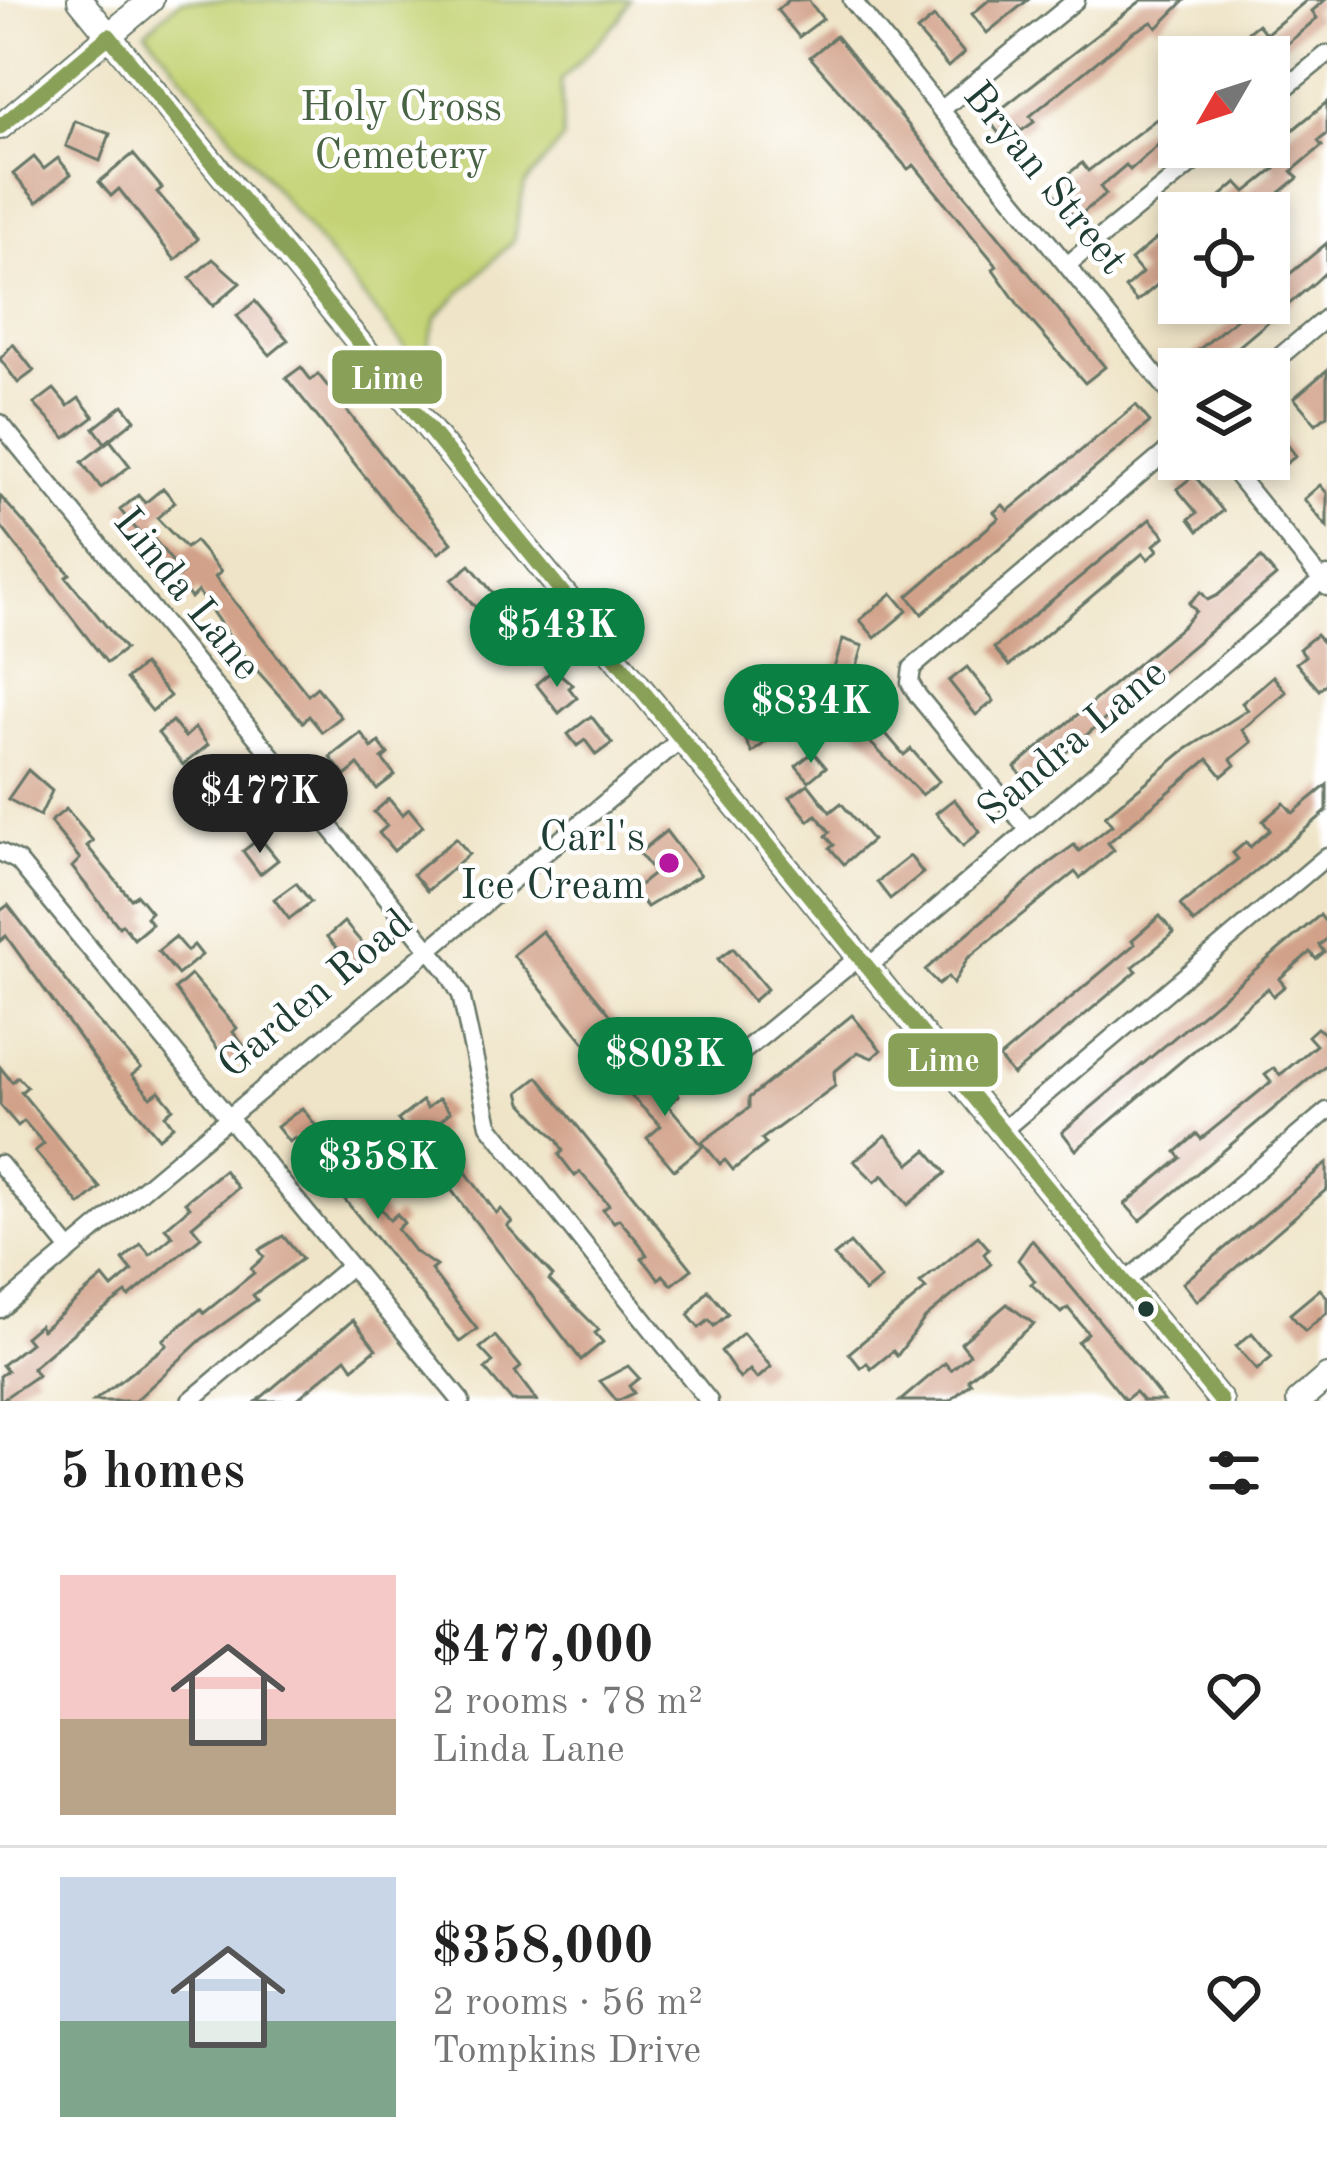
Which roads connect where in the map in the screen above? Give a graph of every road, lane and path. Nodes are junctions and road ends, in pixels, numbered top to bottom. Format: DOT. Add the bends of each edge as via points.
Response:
graph roads {
  1 [pos="80,0"];
  2 [pos="151,0"];
  3 [pos="852,0"];
  4 [pos="1076,0"];
  5 [pos="109,36"];
  6 [pos="1327,54"];
  7 [pos="1290,84"];
  8 [pos="941,110"];
  9 [pos="0,128"];
  10 [pos="1186,168"];
  11 [pos="1067,265"];
  12 [pos="1327,317"];
  13 [pos="1289,348"];
  14 [pos="1158,378"];
  15 [pos="0,423"];
  16 [pos="1158,459"];
  17 [pos="1241,480"];
  18 [pos="1325,581"];
  19 [pos="681,739"];
  20 [pos="1028,828"];
  21 [pos="3,852"];
  22 [pos="1327,856"];
  23 [pos="428,948"];
  24 [pos="864,962"];
  25 [pos="710,1057"];
  26 [pos="1327,1111"];
  27 [pos="228,1117"];
  28 [pos="1001,1131"];
  29 [pos="0,1164"];
  30 [pos="70,1250"];
  31 [pos="350,1266"];
  32 [pos="1125,1282"];
  33 [pos="0,1309"];
  34 [pos="1327,1377"];
  35 [pos="190,1401"];
  36 [pos="461,1401"];
  37 [pos="710,1401"];
  38 [pos="1221,1401"];
  39 [pos="1299,1401"];
  1 -- 5 [label="main road"];
  2 -- 5 [label="main road"];
  3 -- 8 [label="street, Bryan Street"];
  4 -- 8 [label="street"];
  5 -- 9 [label="main road"];
  5 -- 19 [label="main road"];
  6 -- 7 [label="street"];
  8 -- 11 [label="street, Bryan Street"];
  10 -- 11 [label="street"];
  11 -- 14 [label="street, Bryan Street"];
  12 -- 13 [label="street"];
  15 -- 23 [label="street, Linda Lane"];
  16 -- 20 [label="street" via="910,677 917,696"];
  17 -- 18 [label="street"];
  18 -- 20 [label="street, Sandra Lane"];
  19 -- 23 [label="street, Garden Road"];
  19 -- 24 [label="main road"];
  20 -- 24 [label="street, Sandra Lane"];
  21 -- 27 [label="street"];
  22 -- 28 [label="street"];
  23 -- 27 [label="street, Garden Road"];
  23 -- 37 [label="street, Linda Lane" via="461,994 489,1125"];
  24 -- 25 [label="street, Sandra Lane" via="745,1050"];
  24 -- 28 [label="main road"];
  26 -- 32 [label="street"];
  27 -- 30 [label="street, Garden Road"];
  27 -- 31 [label="street"];
  28 -- 32 [label="main road"];
  29 -- 30 [label="street"];
  30 -- 33 [label="street, Garden Road"];
  31 -- 35 [label="street"];
  31 -- 36 [label="street"];
  32 -- 38 [label="main road"];
  34 -- 39 [label="main road"];
}
